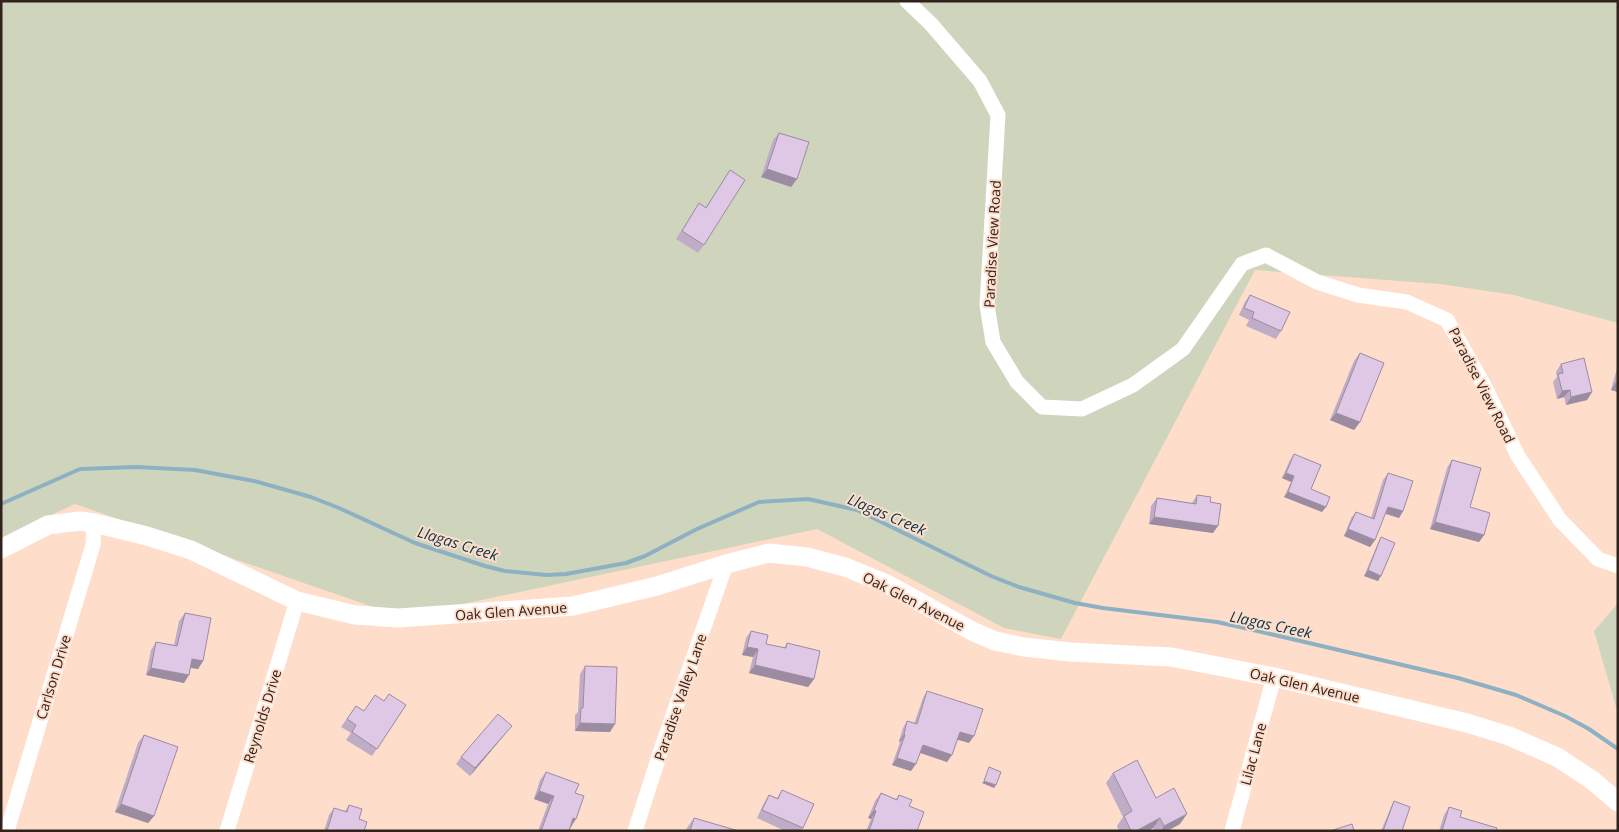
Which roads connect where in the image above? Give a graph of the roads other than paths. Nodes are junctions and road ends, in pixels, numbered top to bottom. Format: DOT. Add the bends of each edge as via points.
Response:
graph roads {
  1 [pos="907,1"];
  2 [pos="94,523"];
  3 [pos="1,549"];
  4 [pos="726,564"];
  5 [pos="1618,566"];
  6 [pos="297,601"];
  7 [pos="1274,677"];
  8 [pos="1618,802"];
  9 [pos="7,831"];
  10 [pos="227,831"];
  11 [pos="635,831"];
  12 [pos="1232,831"];
  1 -- 5 [label="street, Paradise View Road" via="980,81 998,115 987,305 993,342 1016,382 1042,407 1082,409 1133,385 1183,349 1242,264 1266,256 1317,282 1358,295 1407,302 1448,320 1485,386 1518,456 1560,520 1598,559"];
  2 -- 3 [label="street, Oak Glen Avenue" via="80,521 48,525"];
  2 -- 6 [label="street, Oak Glen Avenue" via="191,550"];
  2 -- 9 [label="street, Carlson Drive" via="93,545"];
  4 -- 6 [label="street, Oak Glen Avenue" via="657,586 573,606 398,618 355,616"];
  4 -- 7 [label="street, Oak Glen Avenue" via="769,553 806,557 846,567 887,584 995,641 1070,652 1171,657"];
  4 -- 11 [label="street, Paradise Valley Lane"];
  6 -- 10 [label="street, Reynolds Drive"];
  7 -- 8 [label="street, Oak Glen Avenue" via="1509,736 1557,757"];
  7 -- 12 [label="street, Lilac Lane"];
}
